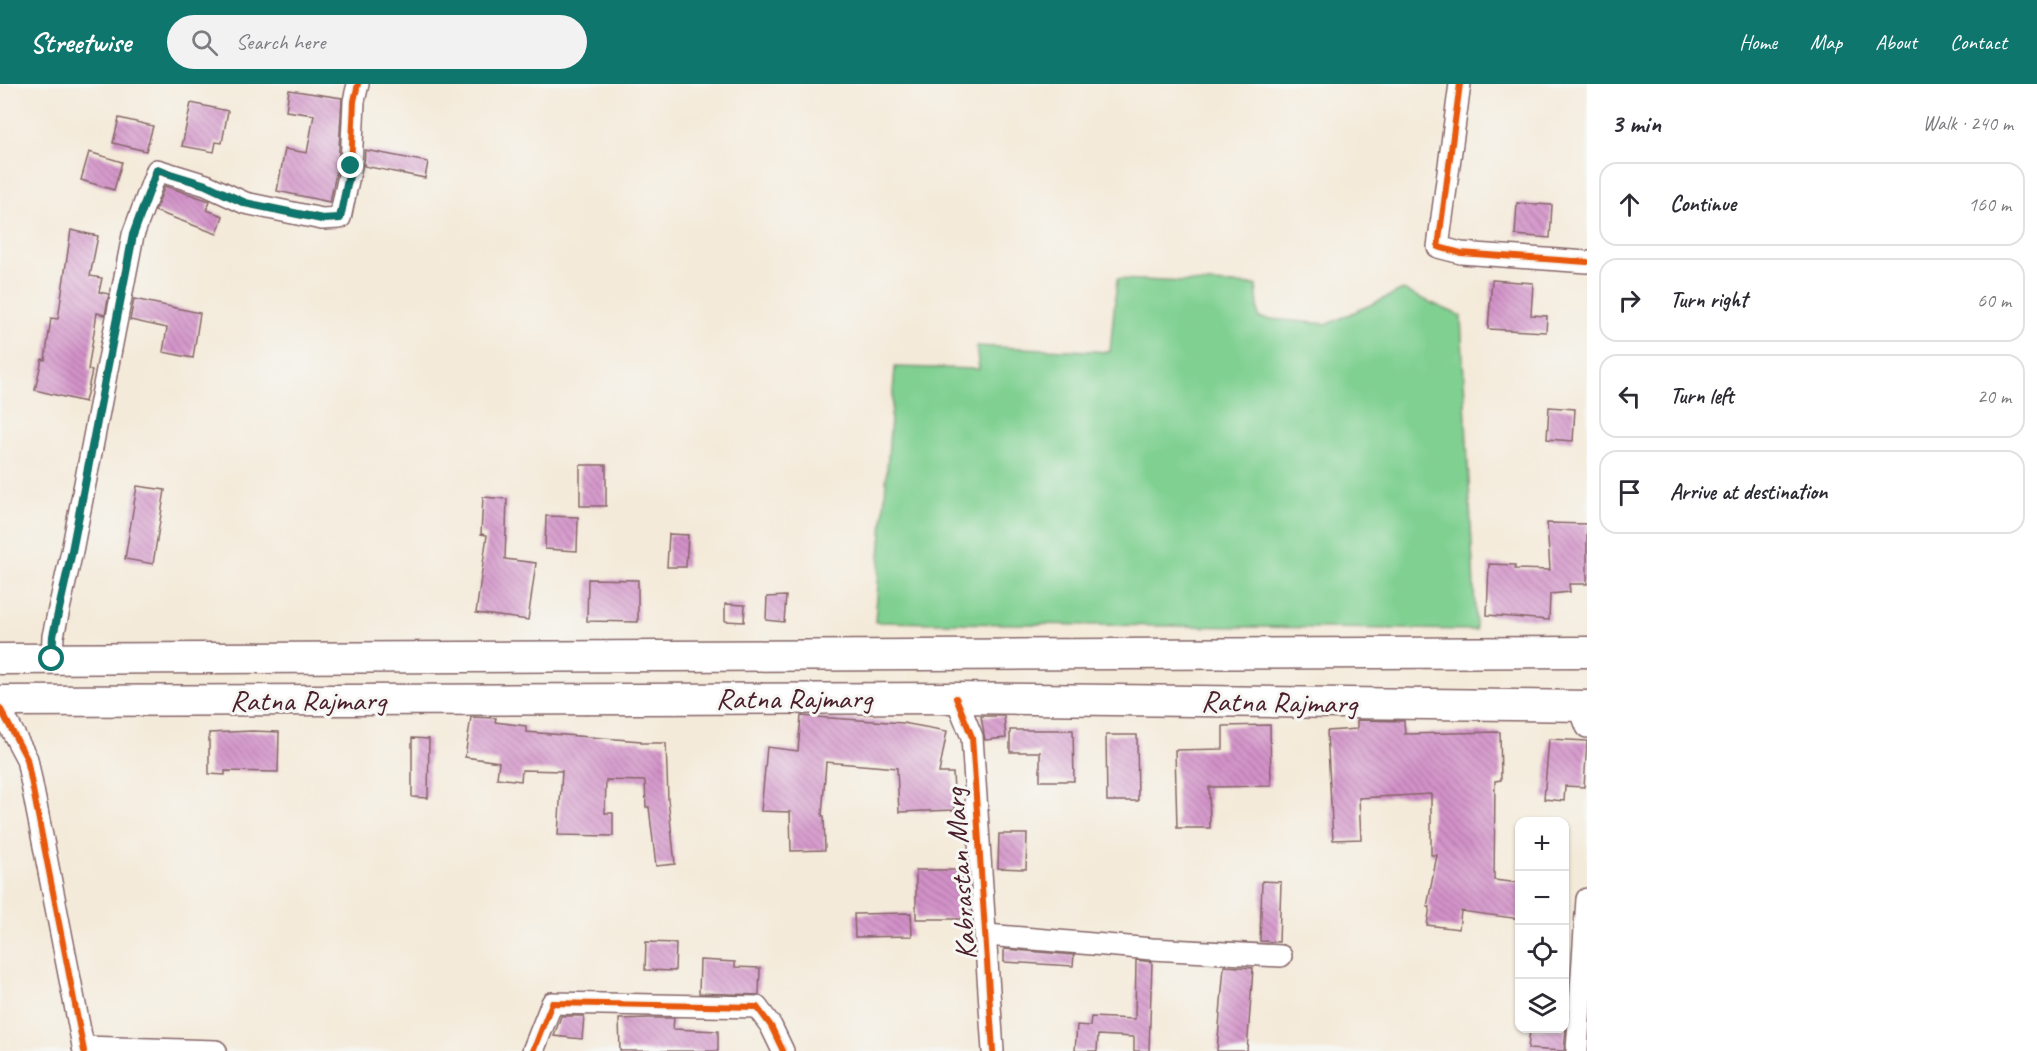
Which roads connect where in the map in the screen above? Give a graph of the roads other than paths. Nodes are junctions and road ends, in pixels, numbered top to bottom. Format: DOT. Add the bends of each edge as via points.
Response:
graph roads {
  1 [pos="358,84"];
  2 [pos="1460,84"];
  3 [pos="1587,262"];
  4 [pos="1587,652"];
  5 [pos="0,659"];
  6 [pos="52,659"];
  7 [pos="956,698"];
  8 [pos="0,701"];
  9 [pos="0,708"];
  10 [pos="1584,713"];
  11 [pos="1587,899"];
  12 [pos="987,935"];
  13 [pos="1281,956"];
  14 [pos="84,1049"];
  15 [pos="216,1051"];
  16 [pos="533,1051"];
  17 [pos="783,1051"];
  18 [pos="993,1051"];
  19 [pos="1577,1051"];
  1 -- 6 [label="street" via="351,166 340,218 322,219 245,203 206,185 157,170 133,235 53,636"];
  2 -- 3 [label="street" via="1437,247 1461,253"];
  4 -- 6 [label="highway, Ratna Rajmarg"];
  5 -- 6 [label="highway, Ratna Rajmarg"];
  7 -- 8 [label="highway, Ratna Rajmarg"];
  7 -- 10 [label="highway, Ratna Rajmarg"];
  7 -- 12 [label="street, Kabrastan Marg" via="972,737"];
  9 -- 14 [label="street" via="27,759"];
  11 -- 19 [label="street"];
  12 -- 13 [label="street"];
  12 -- 18 [label="street, Kabrastan Marg"];
  14 -- 15 [label="street"];
  16 -- 17 [label="street" via="552,1003 605,1003 757,1007"];
}
